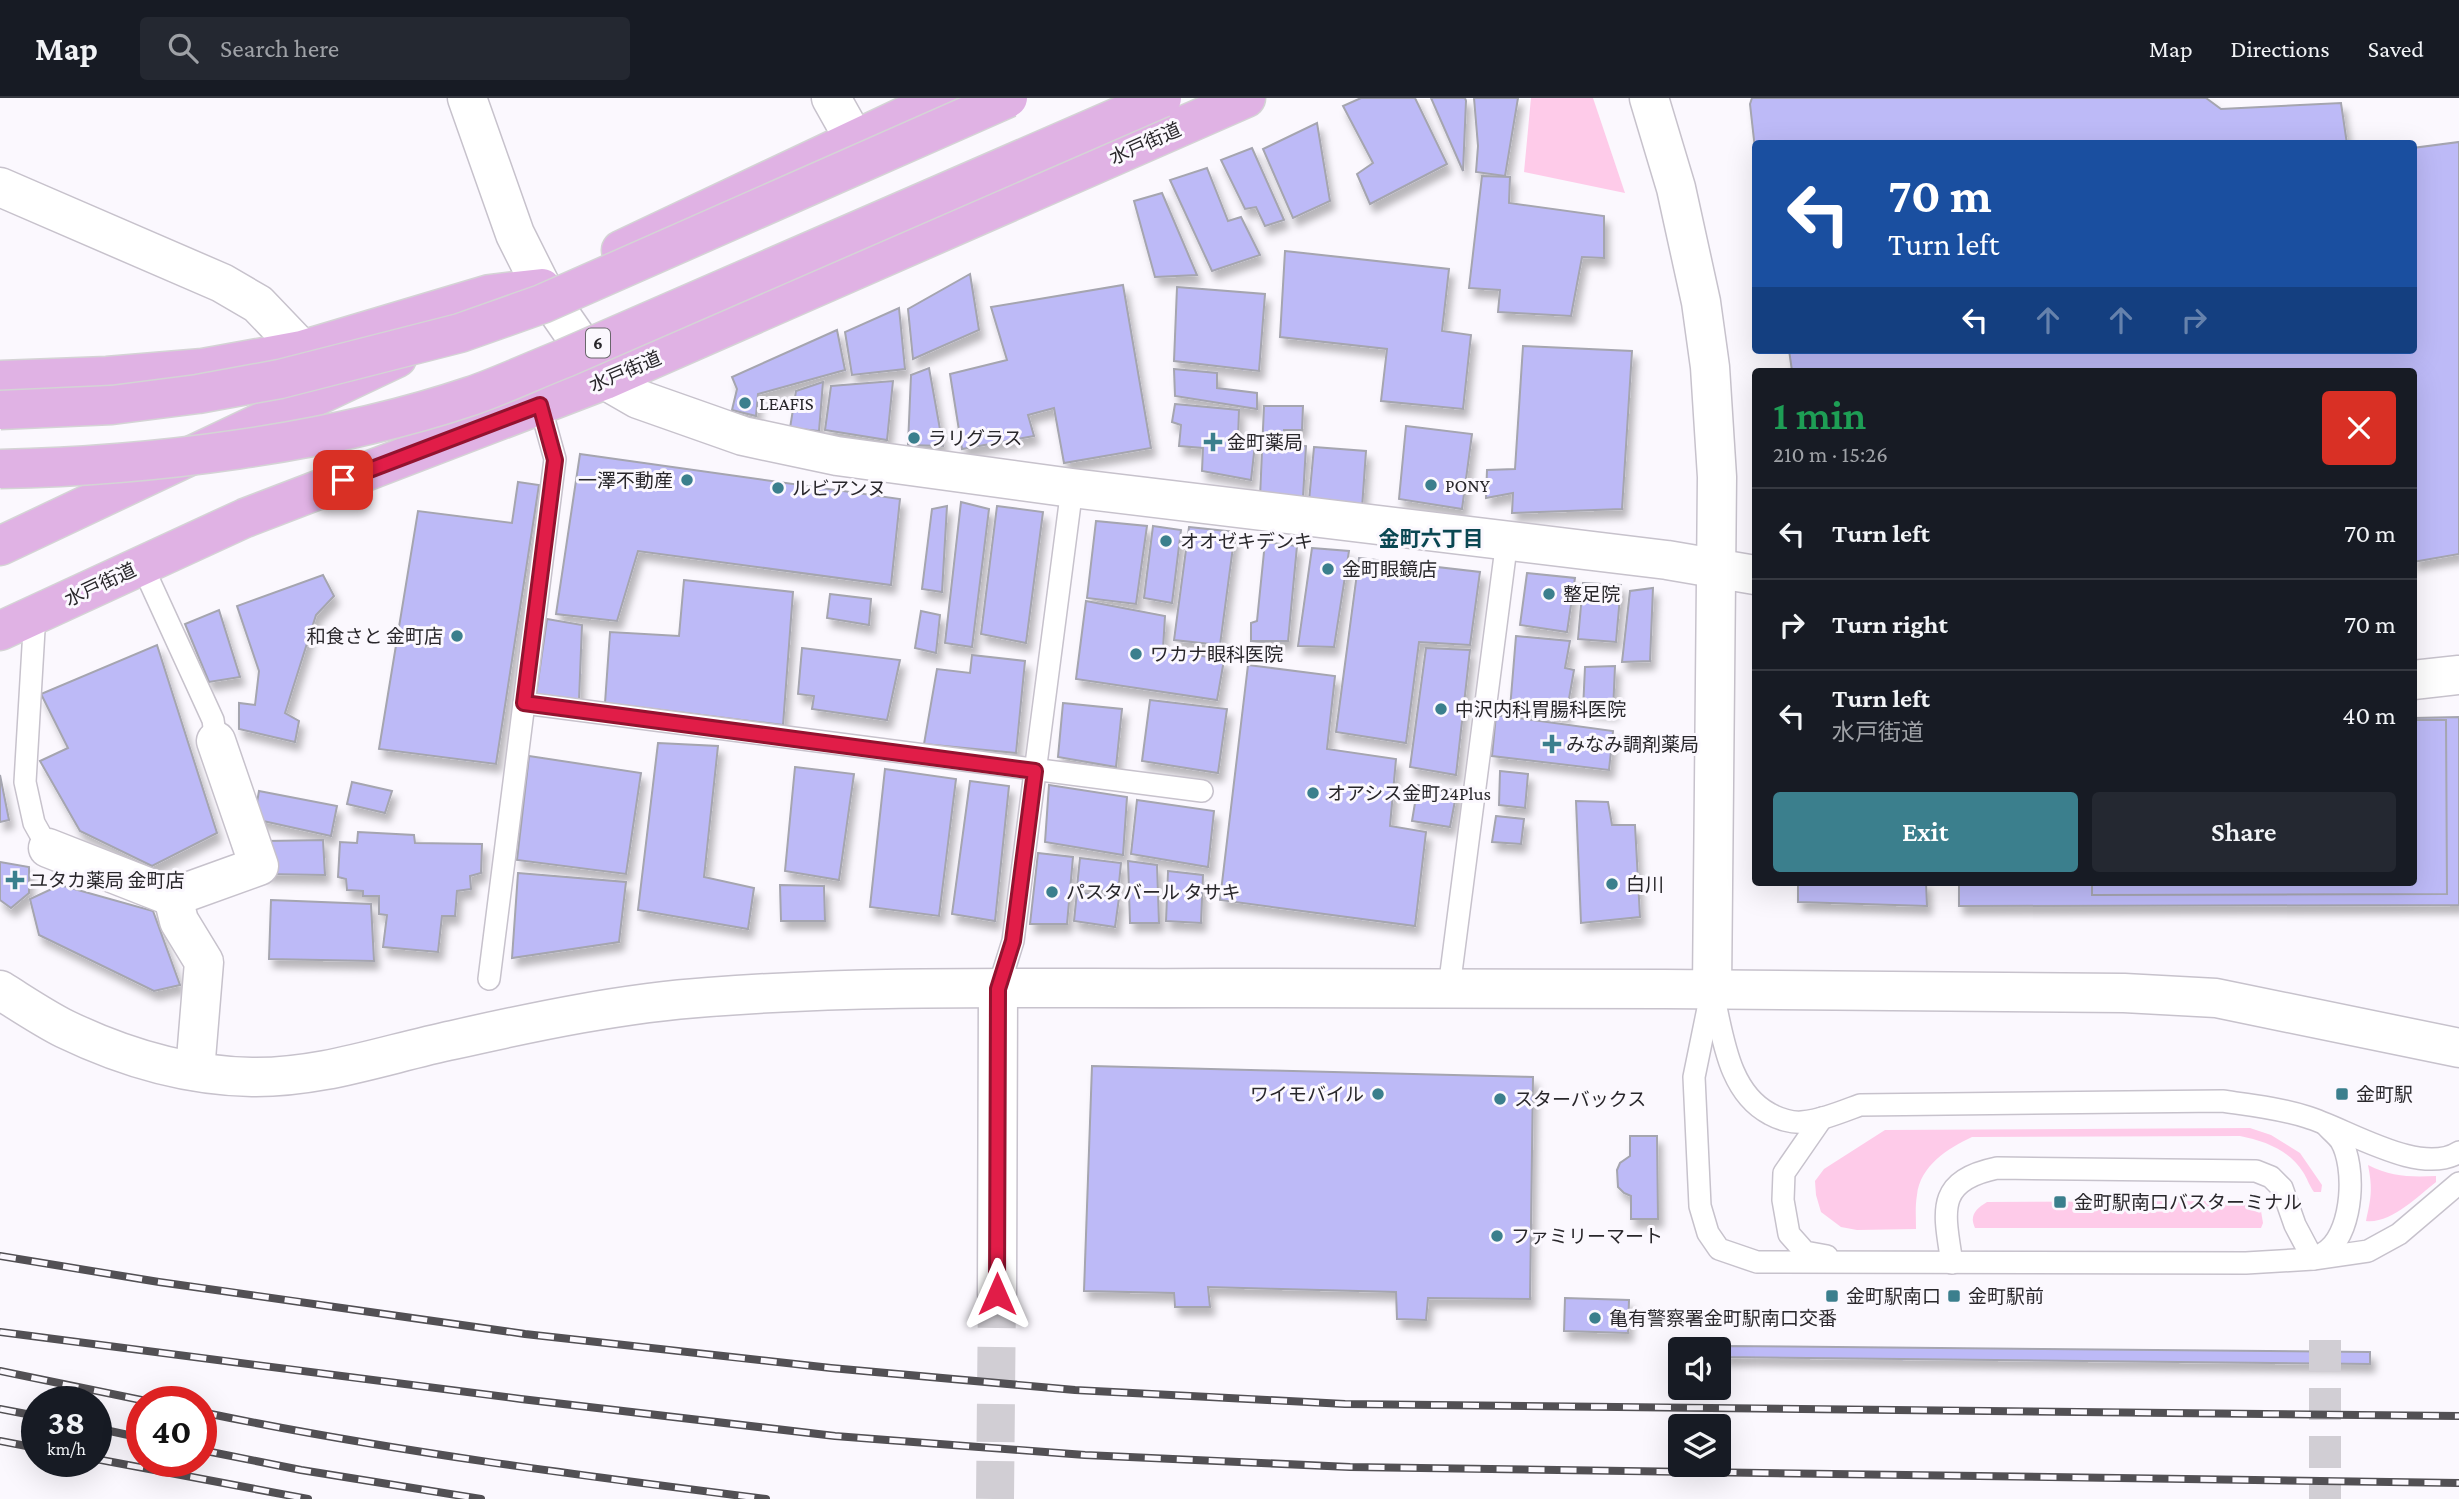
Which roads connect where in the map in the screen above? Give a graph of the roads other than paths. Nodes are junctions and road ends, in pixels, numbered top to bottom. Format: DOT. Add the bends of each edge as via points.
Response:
graph roads {
  1 [pos="467,98"];
  2 [pos="831,98"];
  3 [pos="943,98"];
  4 [pos="1008,98"];
  5 [pos="1162,98"];
  6 [pos="1246,98"];
  7 [pos="1649,98"];
  8 [pos="854,139"];
  9 [pos="0,187"];
  10 [pos="541,288"];
  11 [pos="302,350"];
  12 [pos="0,380"];
  13 [pos="605,380"];
  14 [pos="540,405"];
  15 [pos="0,410"];
  16 [pos="0,468"];
  17 [pos="1072,488"];
  18 [pos="1507,540"];
  19 [pos="0,546"];
  20 [pos="142,565"];
  21 [pos="1717,569"];
  22 [pos="1752,575"];
  23 [pos="18,614"];
  24 [pos="0,631"];
  25 [pos="2459,675"];
  26 [pos="2417,680"];
  27 [pos="524,703"];
  28 [pos="216,741"];
  29 [pos="1035,771"];
  30 [pos="1202,791"];
  31 [pos="48,848"];
  32 [pos="173,897"];
  33 [pos="489,979"];
  34 [pos="1449,988"];
  35 [pos="998,989"];
  36 [pos="1712,989"];
  37 [pos="0,990"];
  38 [pos="2459,1048"];
  39 [pos="195,1071"];
  40 [pos="1822,1118"];
  41 [pos="2324,1123"];
  42 [pos="2459,1152"];
  43 [pos="2459,1183"];
  44 [pos="2313,1259"];
  45 [pos="1864,1262"];
  46 [pos="1952,1263"];
  47 [pos="997,1294"];
  1 -- 10 [label="street" via="514,234"];
  2 -- 8 [label="street"];
  3 -- 8 [label="highway"];
  4 -- 15 [label="highway, bridge" via="542,304 460,333 280,379 198,394 112,405"];
  5 -- 16 [label="highway, 水戸街道 / 6, bridge" via="471,396 362,426 247,447"];
  6 -- 13 [label="highway, 水戸街道 / 6"];
  7 -- 21 [label="street" via="1676,188 1701,302 1717,477"];
  8 -- 10 [label="highway"];
  9 -- 11 [label="street" via="222,283 258,304"];
  10 -- 11 [label="highway" via="490,295"];
  10 -- 13 [label="street"];
  10 -- 19 [label="highway"];
  11 -- 12 [label="highway" via="203,368"];
  13 -- 14 [label="highway, 水戸街道 / 6"];
  13 -- 17 [label="street" via="638,399 743,436 837,456"];
  14 -- 20 [label="highway, 水戸街道 / 6" via="245,518"];
  14 -- 27 [label="lane" via="555,460"];
  17 -- 18 [label="street"];
  17 -- 29 [label="lane"];
  18 -- 21 [label="street"];
  18 -- 34 [label="lane"];
  20 -- 23 [label="highway, 水戸街道 / 6"];
  20 -- 28 [label="lane" via="214,720"];
  21 -- 22 [label="street"];
  21 -- 36 [label="street"];
  23 -- 24 [label="highway, 水戸街道 / 6"];
  23 -- 31 [label="lane" via="25,782 34,823"];
  25 -- 26 [label="street"];
  27 -- 29 [label="lane"];
  27 -- 33 [label="lane"];
  28 -- 32 [label="street" via="259,866"];
  29 -- 30 [label="lane"];
  29 -- 35 [label="lane" via="1013,941"];
  31 -- 32 [label="street"];
  32 -- 39 [label="street" via="179,921 204,962"];
  34 -- 35 [label="street"];
  34 -- 36 [label="street"];
  35 -- 39 [label="street" via="704,997 580,1014 450,1040 340,1069 253,1077"];
  35 -- 47 [label="street"];
  36 -- 38 [label="street" via="2216,998"];
  36 -- 40 [label="lane" via="1732,1068 1743,1090 1759,1108 1777,1118 1799,1123"];
  36 -- 45 [label="lane" via="1694,1077 1700,1206 1708,1233 1719,1249 1757,1262"];
  37 -- 39 [label="street" via="64,1028 149,1062"];
  40 -- 41 [label="lane" via="1860,1105 2188,1100 2262,1106"];
  40 -- 45 [label="lane" via="1784,1173 1789,1234 1805,1252"];
  41 -- 42 [label="lane" via="2410,1157 2434,1160"];
  41 -- 44 [label="lane" via="2340,1141 2351,1193 2339,1235 2330,1249"];
  43 -- 44 [label="lane" via="2399,1234 2368,1251"];
  44 -- 46 [label="lane"];
  44 -- 46 [label="lane" via="2282,1188 2256,1171 1997,1168 1975,1173 1957,1184 1948,1198"];
  45 -- 46 [label="lane"];
}
